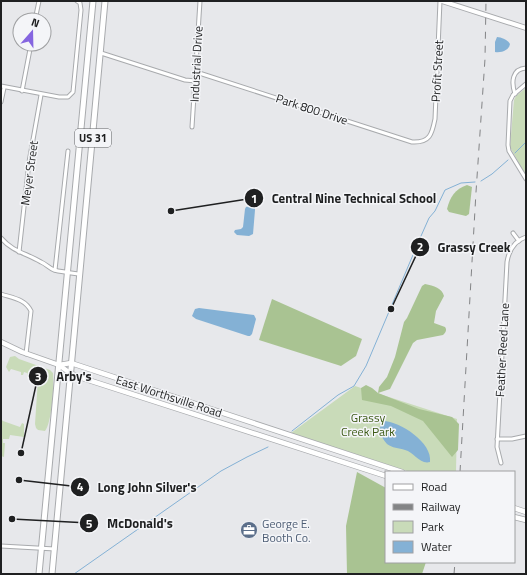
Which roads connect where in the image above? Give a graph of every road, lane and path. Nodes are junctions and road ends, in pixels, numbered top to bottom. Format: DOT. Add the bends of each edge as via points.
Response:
graph roads {
  1 [pos="39,1"];
  2 [pos="77,1"];
  3 [pos="93,1"];
  4 [pos="105,1"];
  5 [pos="200,1"];
  6 [pos="441,1"];
  7 [pos="37,12"];
  8 [pos="526,28"];
  9 [pos="29,52"];
  10 [pos="101,53"];
  11 [pos="526,68"];
  12 [pos="196,72"];
  13 [pos="196,81"];
  14 [pos="526,84"];
  15 [pos="3,87"];
  16 [pos="22,91"];
  17 [pos="515,94"];
  18 [pos="41,95"];
  19 [pos="1,102"];
  20 [pos="192,127"];
  21 [pos="427,139"];
  22 [pos="68,151"];
  23 [pos="526,180"];
  24 [pos="513,233"];
  25 [pos="526,237"];
  26 [pos="1,238"];
  27 [pos="519,241"];
  28 [pos="19,252"];
  29 [pos="55,270"];
  30 [pos="68,272"];
  31 [pos="79,274"];
  32 [pos="1,294"];
  33 [pos="1,342"];
  34 [pos="26,354"];
  35 [pos="71,363"];
  36 [pos="59,365"];
  37 [pos="70,373"];
  38 [pos="526,436"];
  39 [pos="497,439"];
  40 [pos="501,463"];
  41 [pos="399,471"];
  42 [pos="385,476"];
  43 [pos="515,508"];
  44 [pos="526,512"];
  45 [pos="515,517"];
  46 [pos="526,520"];
  47 [pos="1,546"];
  48 [pos="41,547"];
  49 [pos="55,549"];
  50 [pos="39,574"];
  51 [pos="52,574"];
  1 -- 7 [label="street"];
  2 -- 18 [label="street" via="81,10 73,92 68,97"];
  3 -- 30 [label="main road, US 31"];
  4 -- 10 [label="main road, US 31"];
  5 -- 12 [label="street, Industrial Drive"];
  6 -- 8 [label="street"];
  6 -- 21 [label="street, Profit Street" via="435,119 433,132"];
  9 -- 16 [label="street"];
  10 -- 13 [label="street" via="185,80"];
  10 -- 31 [label="main road, US 31"];
  11 -- 17 [label="street" via="517,71 513,77"];
  12 -- 13 [label="street, Industrial Drive"];
  12 -- 21 [label="street, Park 800 Drive" via="412,142"];
  13 -- 20 [label="street, Industrial Drive"];
  14 -- 17 [label="street"];
  15 -- 16 [label="street"];
  15 -- 19 [label="street"];
  16 -- 18 [label="street"];
  17 -- 23 [label="street" via="510,101 508,145"];
  18 -- 28 [label="street, Meyer Street" via="29,162"];
  22 -- 29 [label="street"];
  24 -- 27 [label="street"];
  25 -- 27 [label="street"];
  26 -- 28 [label="street"];
  27 -- 39 [label="street, Feather Reed Lane" via="512,248 507,262"];
  28 -- 29 [label="street"];
  29 -- 30 [label="street"];
  30 -- 31 [label="street"];
  30 -- 36 [label="main road, US 31"];
  31 -- 35 [label="main road, US 31"];
  32 -- 34 [label="street" via="23,301 31,311"];
  33 -- 34 [label="main road"];
  34 -- 36 [label="main road"];
  35 -- 36 [label="main road, East Worthsville Road"];
  35 -- 37 [label="main road, US 31"];
  35 -- 41 [label="main road, East Worthsville Road"];
  36 -- 37 [label="main road, East Worthsville Road"];
  36 -- 48 [label="main road, US 31"];
  37 -- 42 [label="main road, East Worthsville Road"];
  37 -- 49 [label="main road, US 31"];
  38 -- 39 [label="street" via="512,440"];
  39 -- 40 [label="street, Feather Reed Lane"];
  43 -- 44 [label="main road"];
  45 -- 46 [label="main road"];
  47 -- 48 [label="street"];
  48 -- 49 [label="street"];
  48 -- 50 [label="main road, US 31"];
  49 -- 51 [label="main road, US 31"];
}
